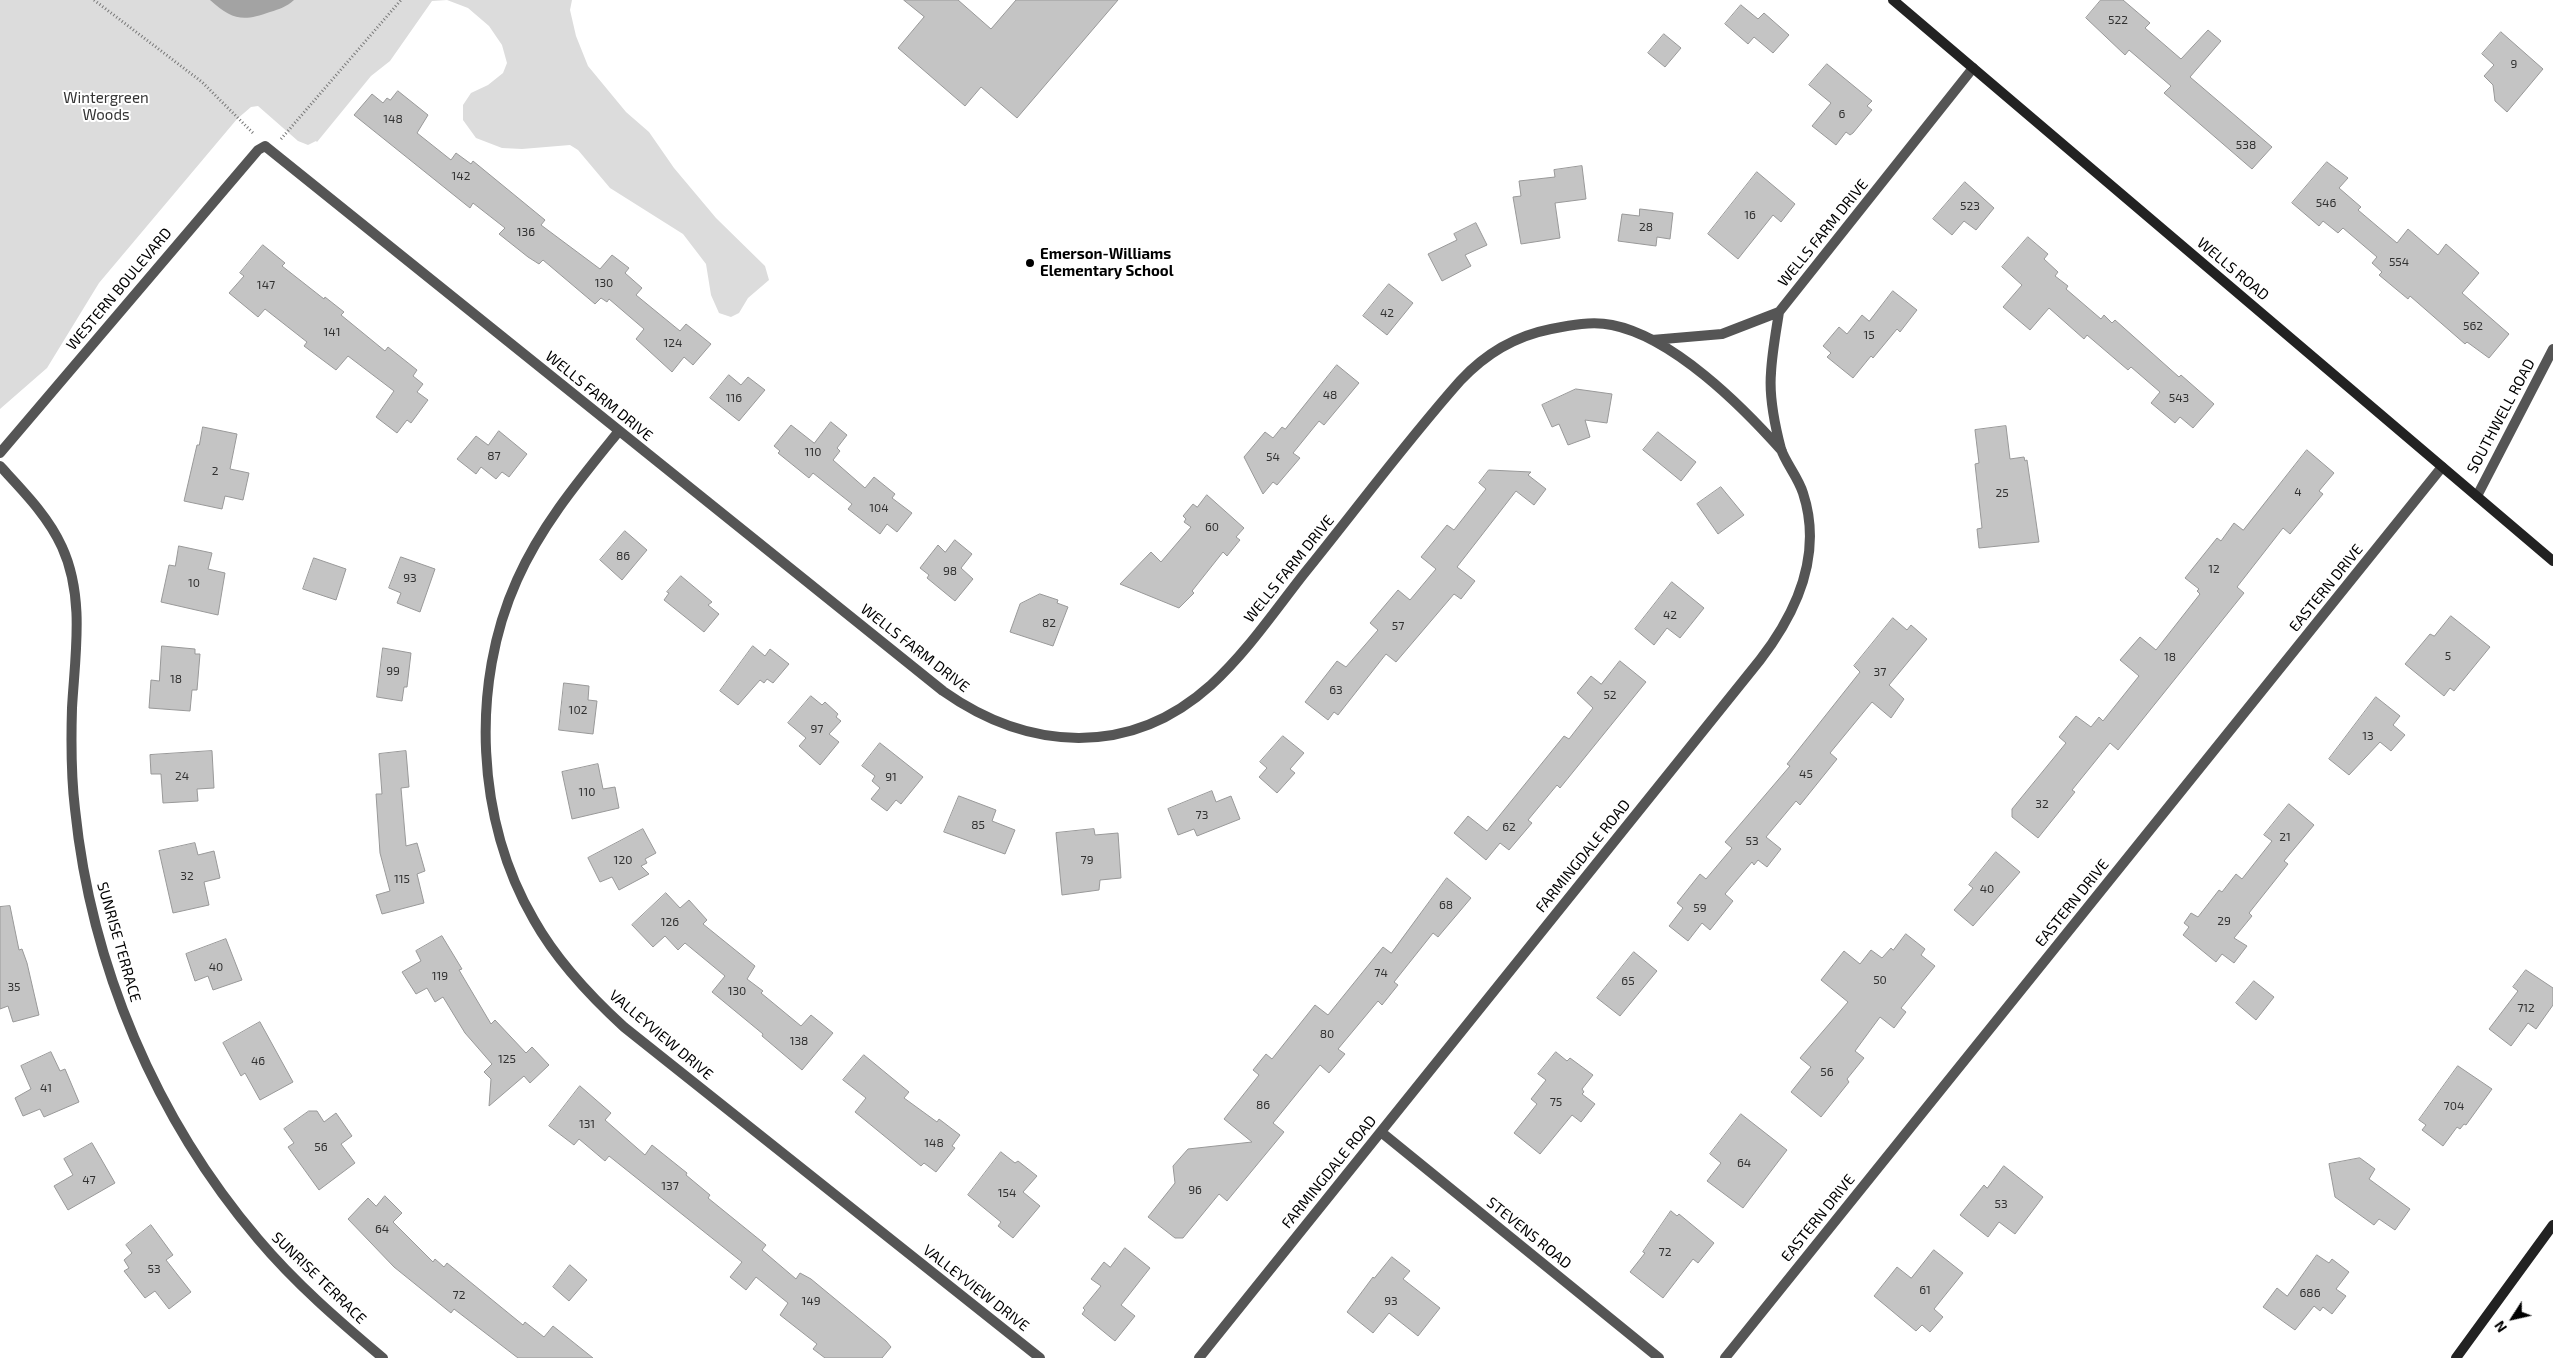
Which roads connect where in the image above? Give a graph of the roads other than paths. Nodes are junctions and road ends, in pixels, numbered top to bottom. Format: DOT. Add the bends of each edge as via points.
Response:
graph roads {
  1 [pos="1893,0"];
  2 [pos="1973,68"];
  3 [pos="266,148"];
  4 [pos="1779,312"];
  5 [pos="1651,340"];
  6 [pos="2553,349"];
  7 [pos="619,430"];
  8 [pos="1782,451"];
  9 [pos="0,453"];
  10 [pos="0,466"];
  11 [pos="2442,467"];
  12 [pos="2476,496"];
  13 [pos="2553,561"];
  14 [pos="1381,1132"];
  15 [pos="2553,1225"];
  16 [pos="383,1358"];
  17 [pos="1040,1358"];
  18 [pos="1199,1358"];
  19 [pos="1659,1358"];
  20 [pos="1725,1358"];
  21 [pos="2456,1358"];
  1 -- 2 [label="main road, WELLS ROAD"];
  2 -- 4 [label="street, WELLS FARM DRIVE"];
  2 -- 11 [label="main road, WELLS ROAD"];
  3 -- 7 [label="street, WELLS FARM DRIVE"];
  3 -- 9 [label="street, WESTERN BOULEVARD"];
  4 -- 5 [label="street, WELLS FARM DRIVE" via="1722,334"];
  4 -- 8 [label="street, FARMINGDALE ROAD" via="1770,373"];
  5 -- 7 [label="street, WELLS FARM DRIVE" via="1613,326 1578,324 1530,334 1493,352 1454,388 1218,678 1184,705 1153,722 1090,739 1060,738 1019,730 993,721 956,701"];
  5 -- 8 [label="street, WELLS FARM DRIVE" via="1716,386"];
  6 -- 12 [label="street, SOUTHWELL ROAD"];
  7 -- 17 [label="street, VALLEYVIEW DRIVE" via="538,540 511,593 494,648 487,709 490,783 503,845 526,907 548,944 574,977 624,1027"];
  8 -- 14 [label="street, FARMINGDALE ROAD" via="1795,471 1804,495 1810,536 1803,582 1784,626"];
  10 -- 16 [label="street, SUNRISE TERRACE" via="49,523 71,572 76,614 71,746 77,830 103,949 132,1033 183,1133 243,1220 306,1290"];
  11 -- 12 [label="main road, WELLS ROAD"];
  11 -- 20 [label="street, EASTERN DRIVE"];
  12 -- 13 [label="main road, WELLS ROAD"];
  14 -- 18 [label="street, FARMINGDALE ROAD"];
  14 -- 19 [label="street, STEVENS ROAD"];
  15 -- 21 [label="main road"];
}
